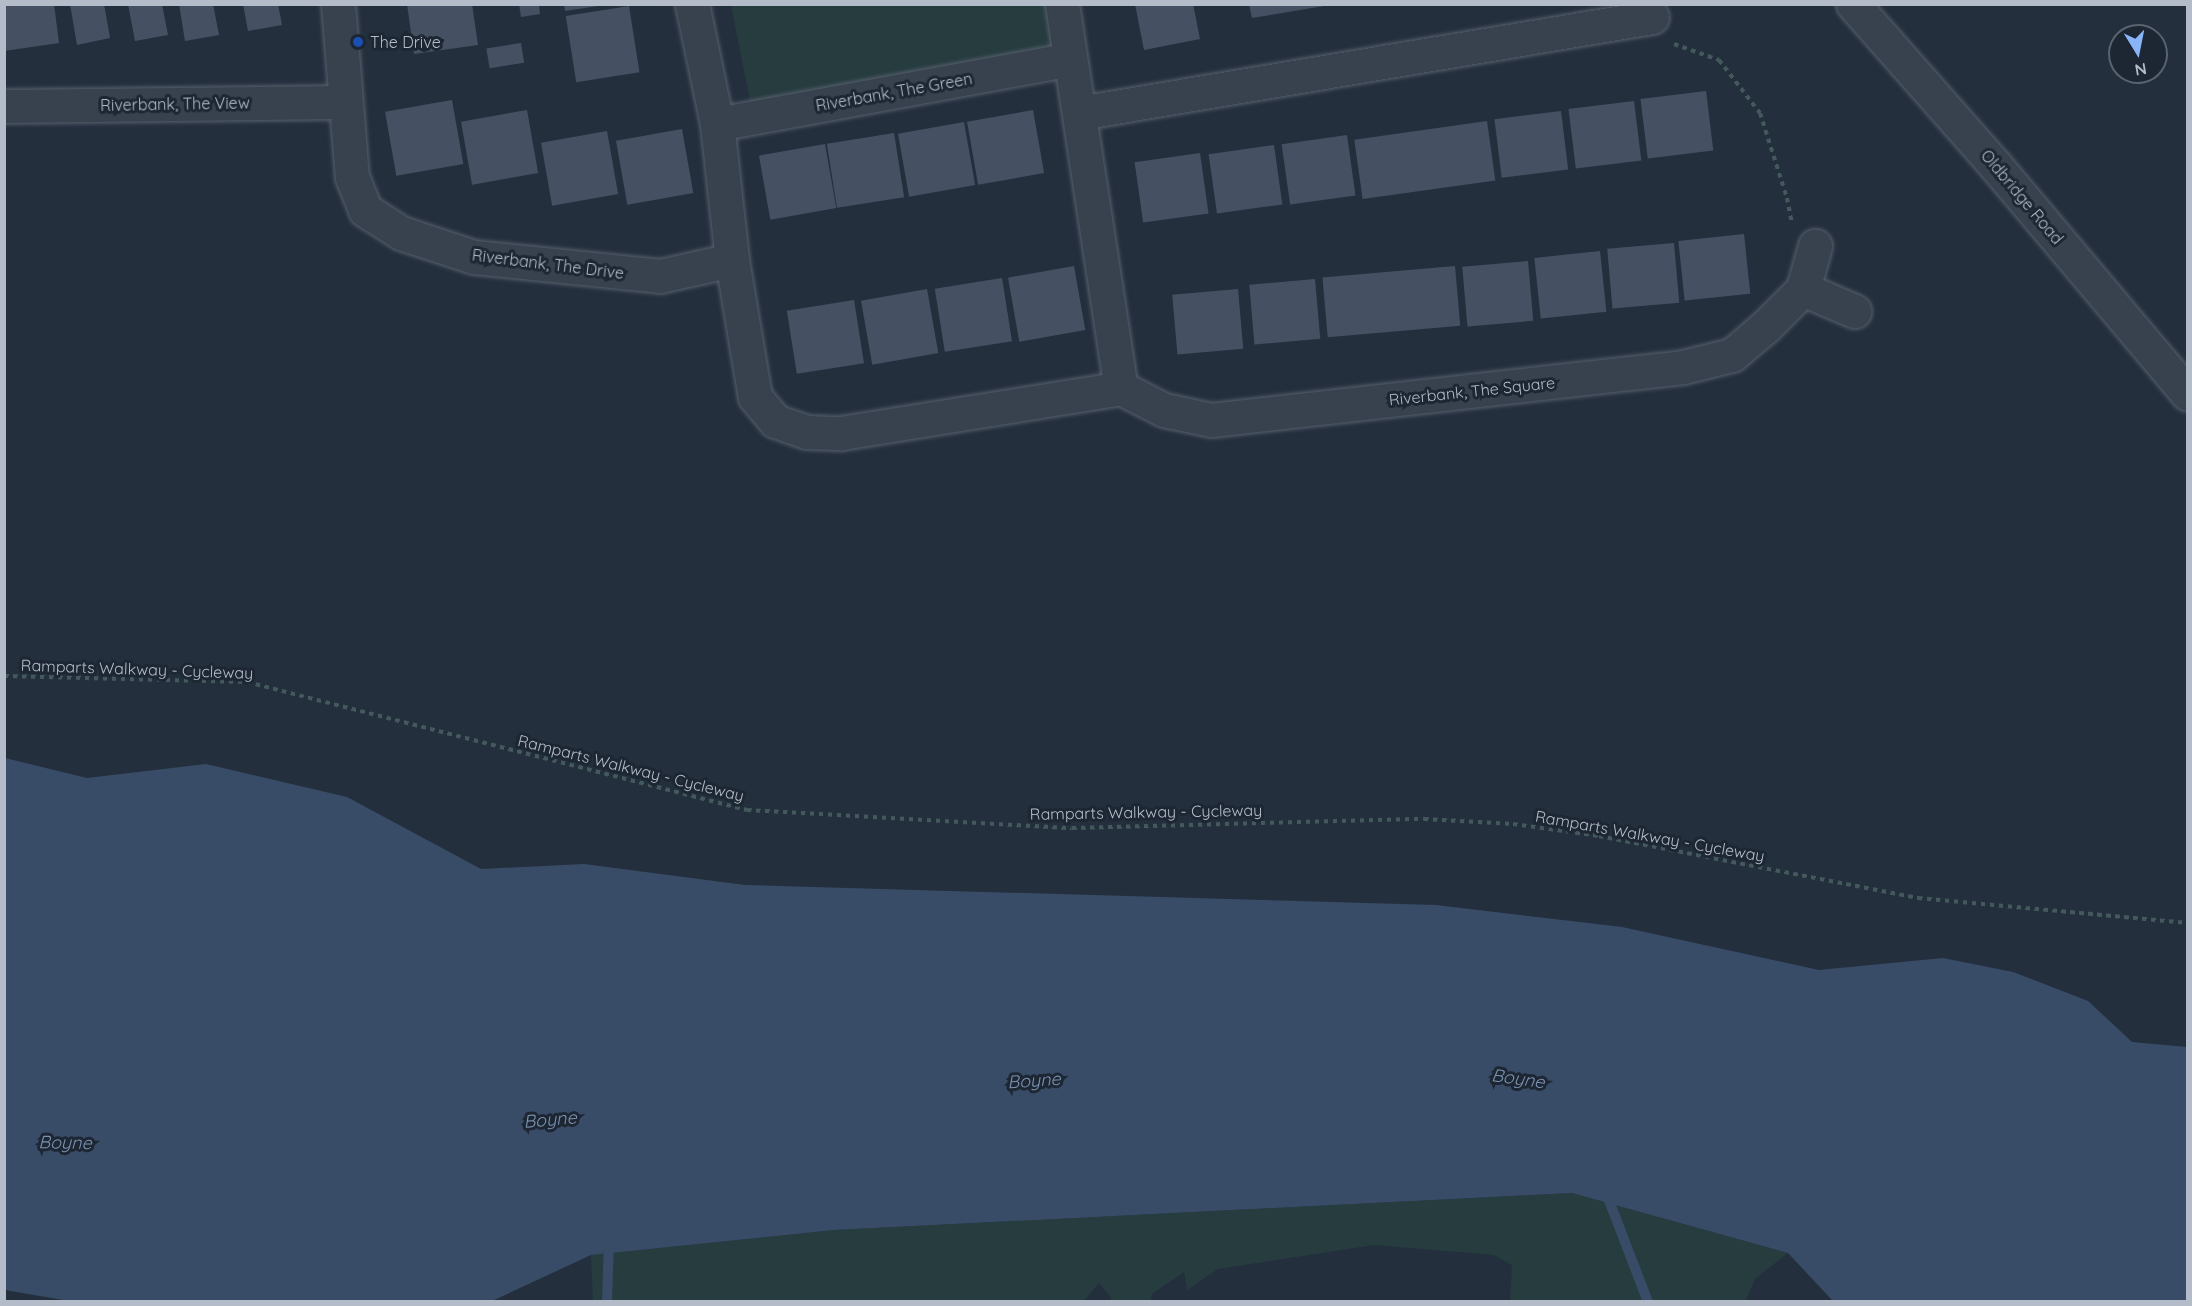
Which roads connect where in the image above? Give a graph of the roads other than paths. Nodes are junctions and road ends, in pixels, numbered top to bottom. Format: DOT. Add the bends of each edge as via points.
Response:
graph roads {
  1 [pos="338,4"];
  2 [pos="692,4"];
  3 [pos="1062,4"];
  4 [pos="1853,4"];
  5 [pos="1652,17"];
  6 [pos="1071,59"];
  7 [pos="345,102"];
  8 [pos="4,106"];
  9 [pos="1079,113"];
  10 [pos="717,124"];
  11 [pos="1804,239"];
  12 [pos="732,260"];
  13 [pos="1803,289"];
  14 [pos="1854,311"];
  15 [pos="1121,388"];
  16 [pos="2187,394"];
  1 -- 7 [label="street, Riverbank, The Drive"];
  2 -- 10 [label="street"];
  3 -- 6 [label="street"];
  4 -- 16 [label="street, Oldbridge Road" via="1995,165"];
  5 -- 9 [label="street"];
  6 -- 9 [label="street"];
  6 -- 10 [label="street, Riverbank, The Green"];
  7 -- 8 [label="street, Riverbank, The View"];
  7 -- 12 [label="street, Riverbank, The Drive" via="352,177 365,210 401,233 474,257 660,276"];
  9 -- 15 [label="street"];
  10 -- 12 [label="street"];
  11 -- 13 [label="street"];
  12 -- 15 [label="street" via="755,397 776,422 807,432 841,433"];
  13 -- 14 [label="street"];
  13 -- 15 [label="street, Riverbank, The Square" via="1732,355 1683,367 1211,420 1164,410"];
}
